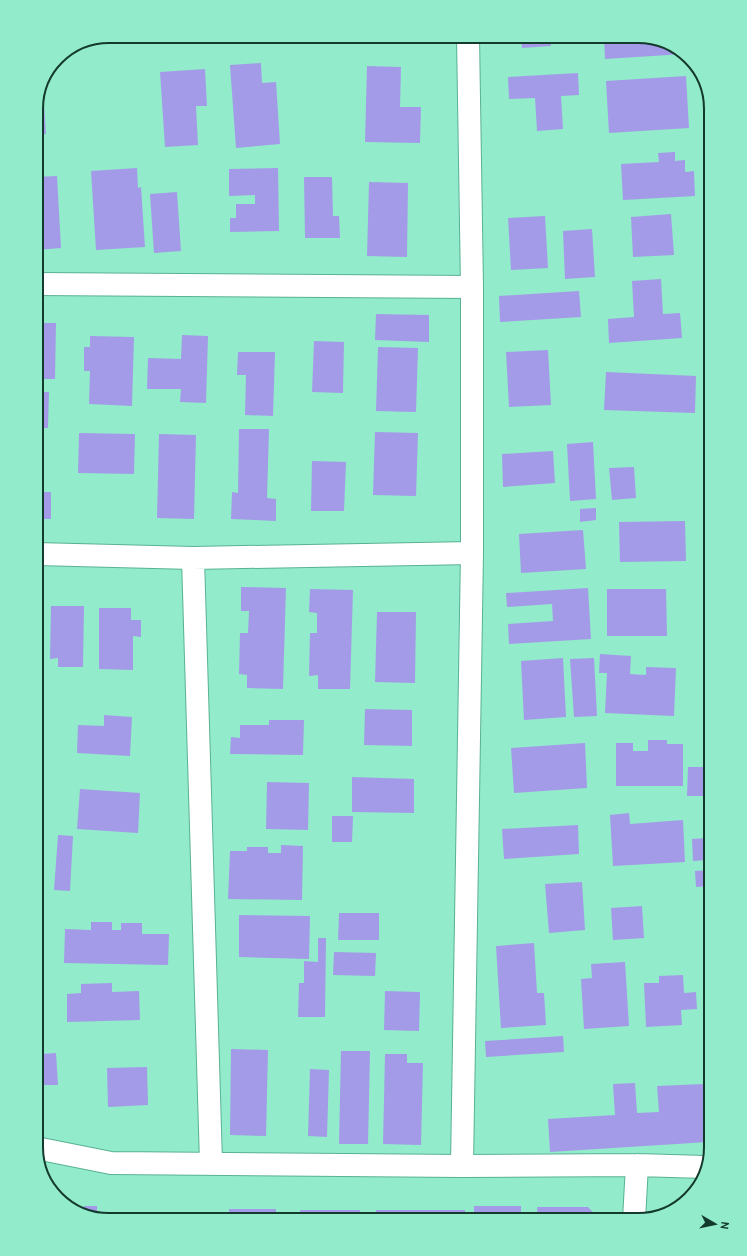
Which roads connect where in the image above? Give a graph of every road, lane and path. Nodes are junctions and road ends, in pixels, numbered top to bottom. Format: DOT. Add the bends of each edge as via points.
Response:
graph roads {
  1 [pos="468,43"];
  2 [pos="43,284"];
  3 [pos="472,287"];
  4 [pos="472,553"];
  5 [pos="43,554"];
  6 [pos="193,558"];
  7 [pos="43,1149"];
  8 [pos="211,1164"];
  9 [pos="637,1165"];
  10 [pos="462,1166"];
  11 [pos="700,1167"];
  12 [pos="634,1213"];
  1 -- 3 [label="street"];
  2 -- 3 [label="street"];
  3 -- 4 [label="street"];
  4 -- 6 [label="street"];
  4 -- 10 [label="street"];
  5 -- 6 [label="street"];
  6 -- 8 [label="street"];
  7 -- 8 [label="street" via="111,1163"];
  8 -- 10 [label="street"];
  9 -- 10 [label="street"];
  9 -- 11 [label="street"];
  9 -- 12 [label="street"];
}
